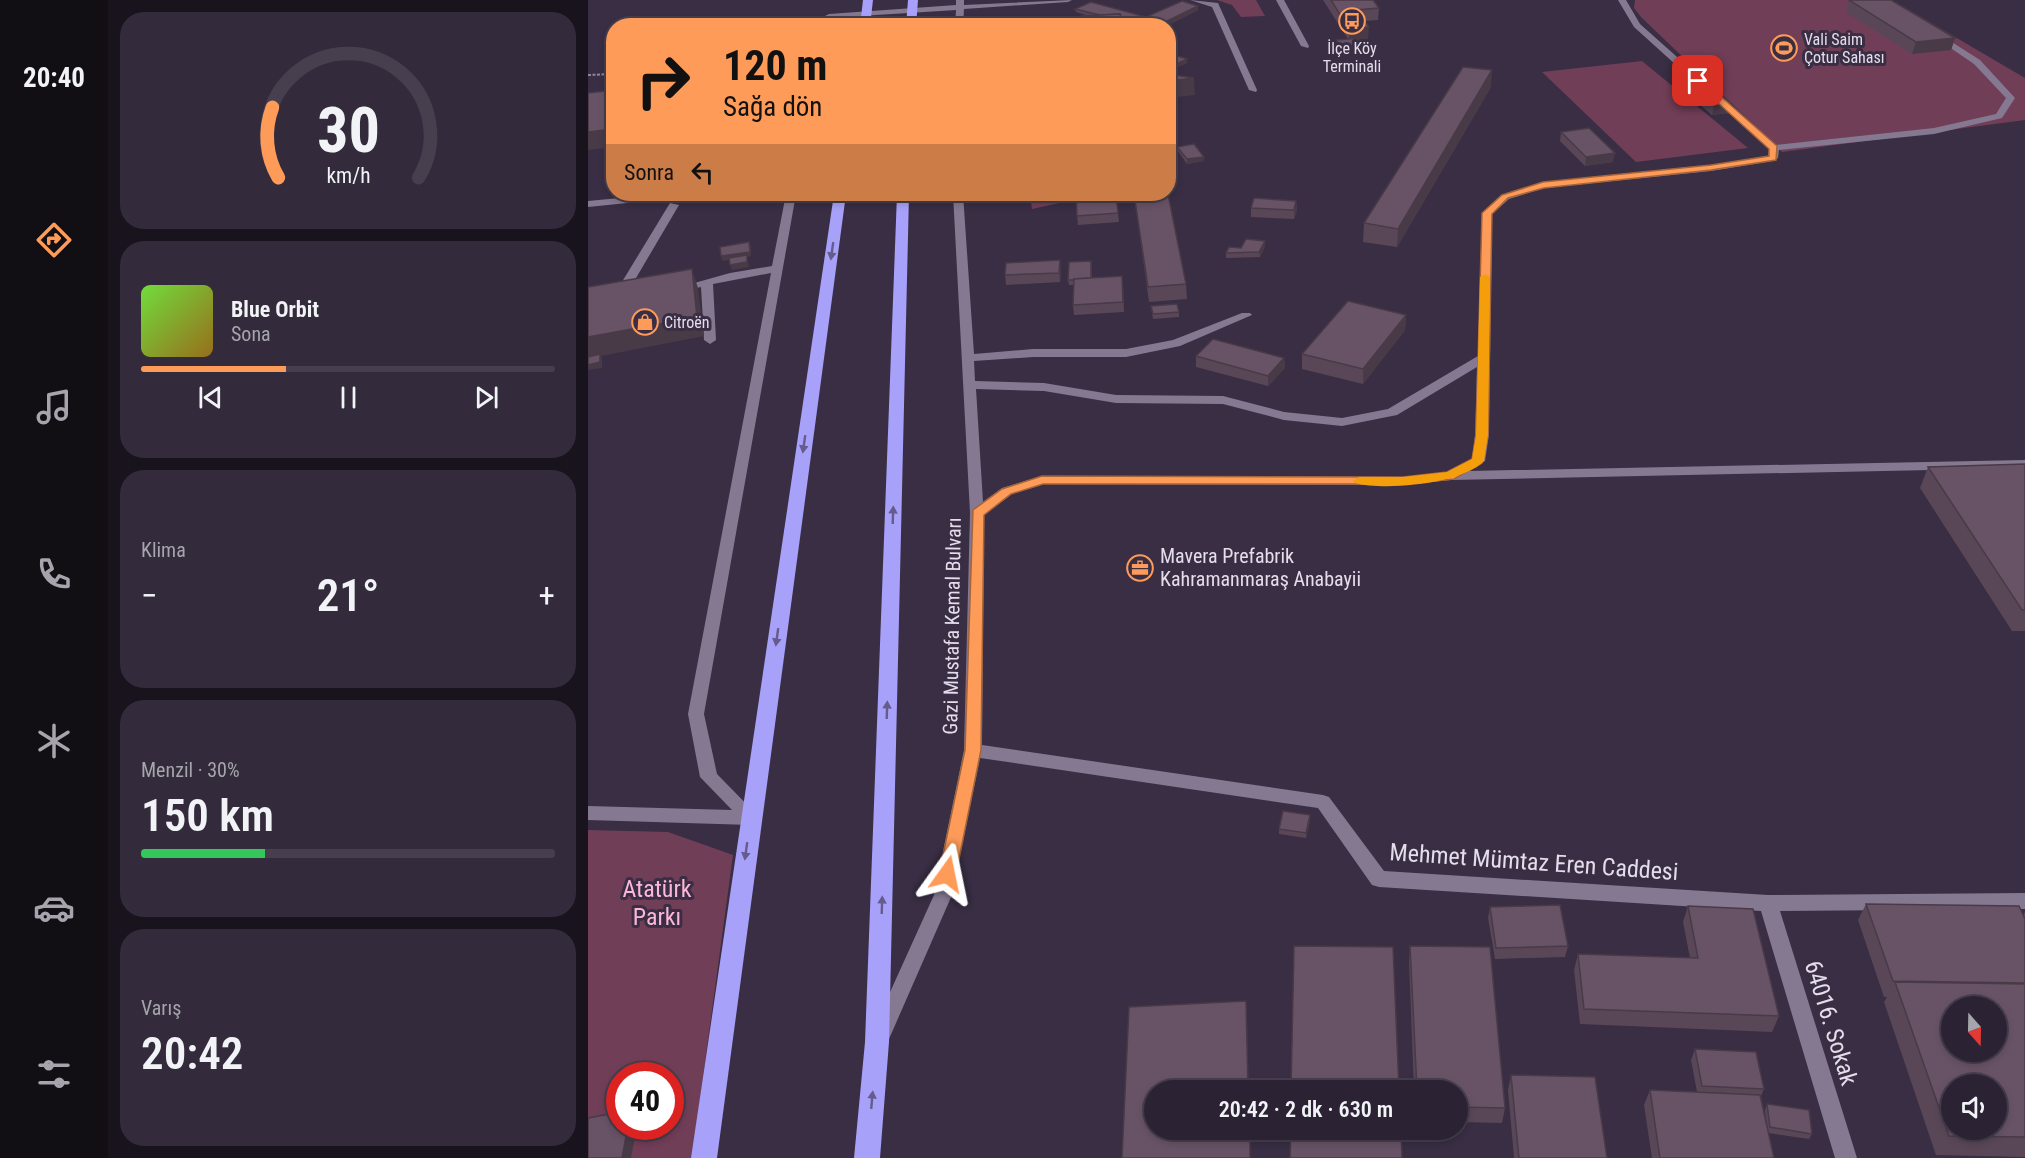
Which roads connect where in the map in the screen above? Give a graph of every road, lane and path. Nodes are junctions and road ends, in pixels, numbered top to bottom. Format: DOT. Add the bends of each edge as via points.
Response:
graph roads {
  1 [pos="946,0"];
  2 [pos="1068,0"];
  3 [pos="1194,0"];
  4 [pos="1280,0"];
  5 [pos="1623,0"];
  6 [pos="913,4"];
  7 [pos="960,4"];
  8 [pos="867,6"];
  9 [pos="829,16"];
  10 [pos="1930,30"];
  11 [pos="1305,46"];
  12 [pos="606,74"];
  13 [pos="588,75"];
  14 [pos="1253,90"];
  15 [pos="1774,148"];
  16 [pos="618,201"];
  17 [pos="790,201"];
  18 [pos="839,201"];
  19 [pos="903,201"];
  20 [pos="958,201"];
  21 [pos="588,204"];
  22 [pos="674,205"];
  23 [pos="776,269"];
  24 [pos="707,284"];
  25 [pos="662,292"];
  26 [pos="618,300"];
  27 [pos="1246,315"];
  28 [pos="710,340"];
  29 [pos="967,358"];
  30 [pos="1484,358"];
  31 [pos="969,385"];
  32 [pos="2025,464"];
  33 [pos="1450,476"];
  34 [pos="977,513"];
  35 [pos="973,750"];
  36 [pos="588,813"];
  37 [pos="751,818"];
  38 [pos="2025,901"];
  39 [pos="1768,903"];
  40 [pos="877,1042"];
  41 [pos="704,1158"];
  42 [pos="867,1158"];
  43 [pos="1846,1158"];
  1 -- 6 [label="street"];
  2 -- 7 [label="street"];
  3 -- 14 [label="street" via="1215,5"];
  4 -- 11 [label="street"];
  5 -- 15 [label="street" via="1637,25"];
  6 -- 7 [label="street"];
  6 -- 8 [label="street"];
  8 -- 9 [label="street"];
  10 -- 15 [label="street" via="1996,77 2012,98 1999,117 1934,131"];
  12 -- 13 [label="path"];
  15 -- 30 [label="street" via="1773,158 1543,185 1505,196 1487,213"];
  16 -- 21 [label="street"];
  17 -- 23 [label="street"];
  18 -- 37 [label="highway, one-way"];
  40 -- 19 [label="highway, Gazi Mustafa Kemal Bulvarı, one-way"];
  20 -- 29 [label="street, Gazi Mustafa Kemal Bulvarı"];
  22 -- 26 [label="street"];
  23 -- 24 [label="street"];
  23 -- 37 [label="street" via="696,714 709,777"];
  24 -- 25 [label="street"];
  24 -- 28 [label="street"];
  27 -- 29 [label="street" via="1176,343 1126,353"];
  29 -- 31 [label="street, Gazi Mustafa Kemal Bulvarı"];
  30 -- 31 [label="street" via="1392,412 1342,422 1284,416 1223,400 1116,399 1044,387"];
  30 -- 33 [label="street" via="1478,461"];
  31 -- 34 [label="street, Gazi Mustafa Kemal Bulvarı"];
  32 -- 33 [label="street"];
  33 -- 34 [label="street" via="1403,481 1042,480 1007,491"];
  34 -- 35 [label="street, Gazi Mustafa Kemal Bulvarı"];
  35 -- 39 [label="street, Mehmet Mümtaz Eren Caddesi" via="1323,802 1379,879"];
  35 -- 40 [label="street, Gazi Mustafa Kemal Bulvarı" via="943,895"];
  36 -- 37 [label="street"];
  37 -- 41 [label="highway, one-way"];
  38 -- 39 [label="street, Mehmet Mümtaz Eren Caddesi"];
  39 -- 43 [label="street, 64016. Sokak"];
  42 -- 40 [label="highway, Gazi Mustafa Kemal Bulvarı, one-way"];
}
